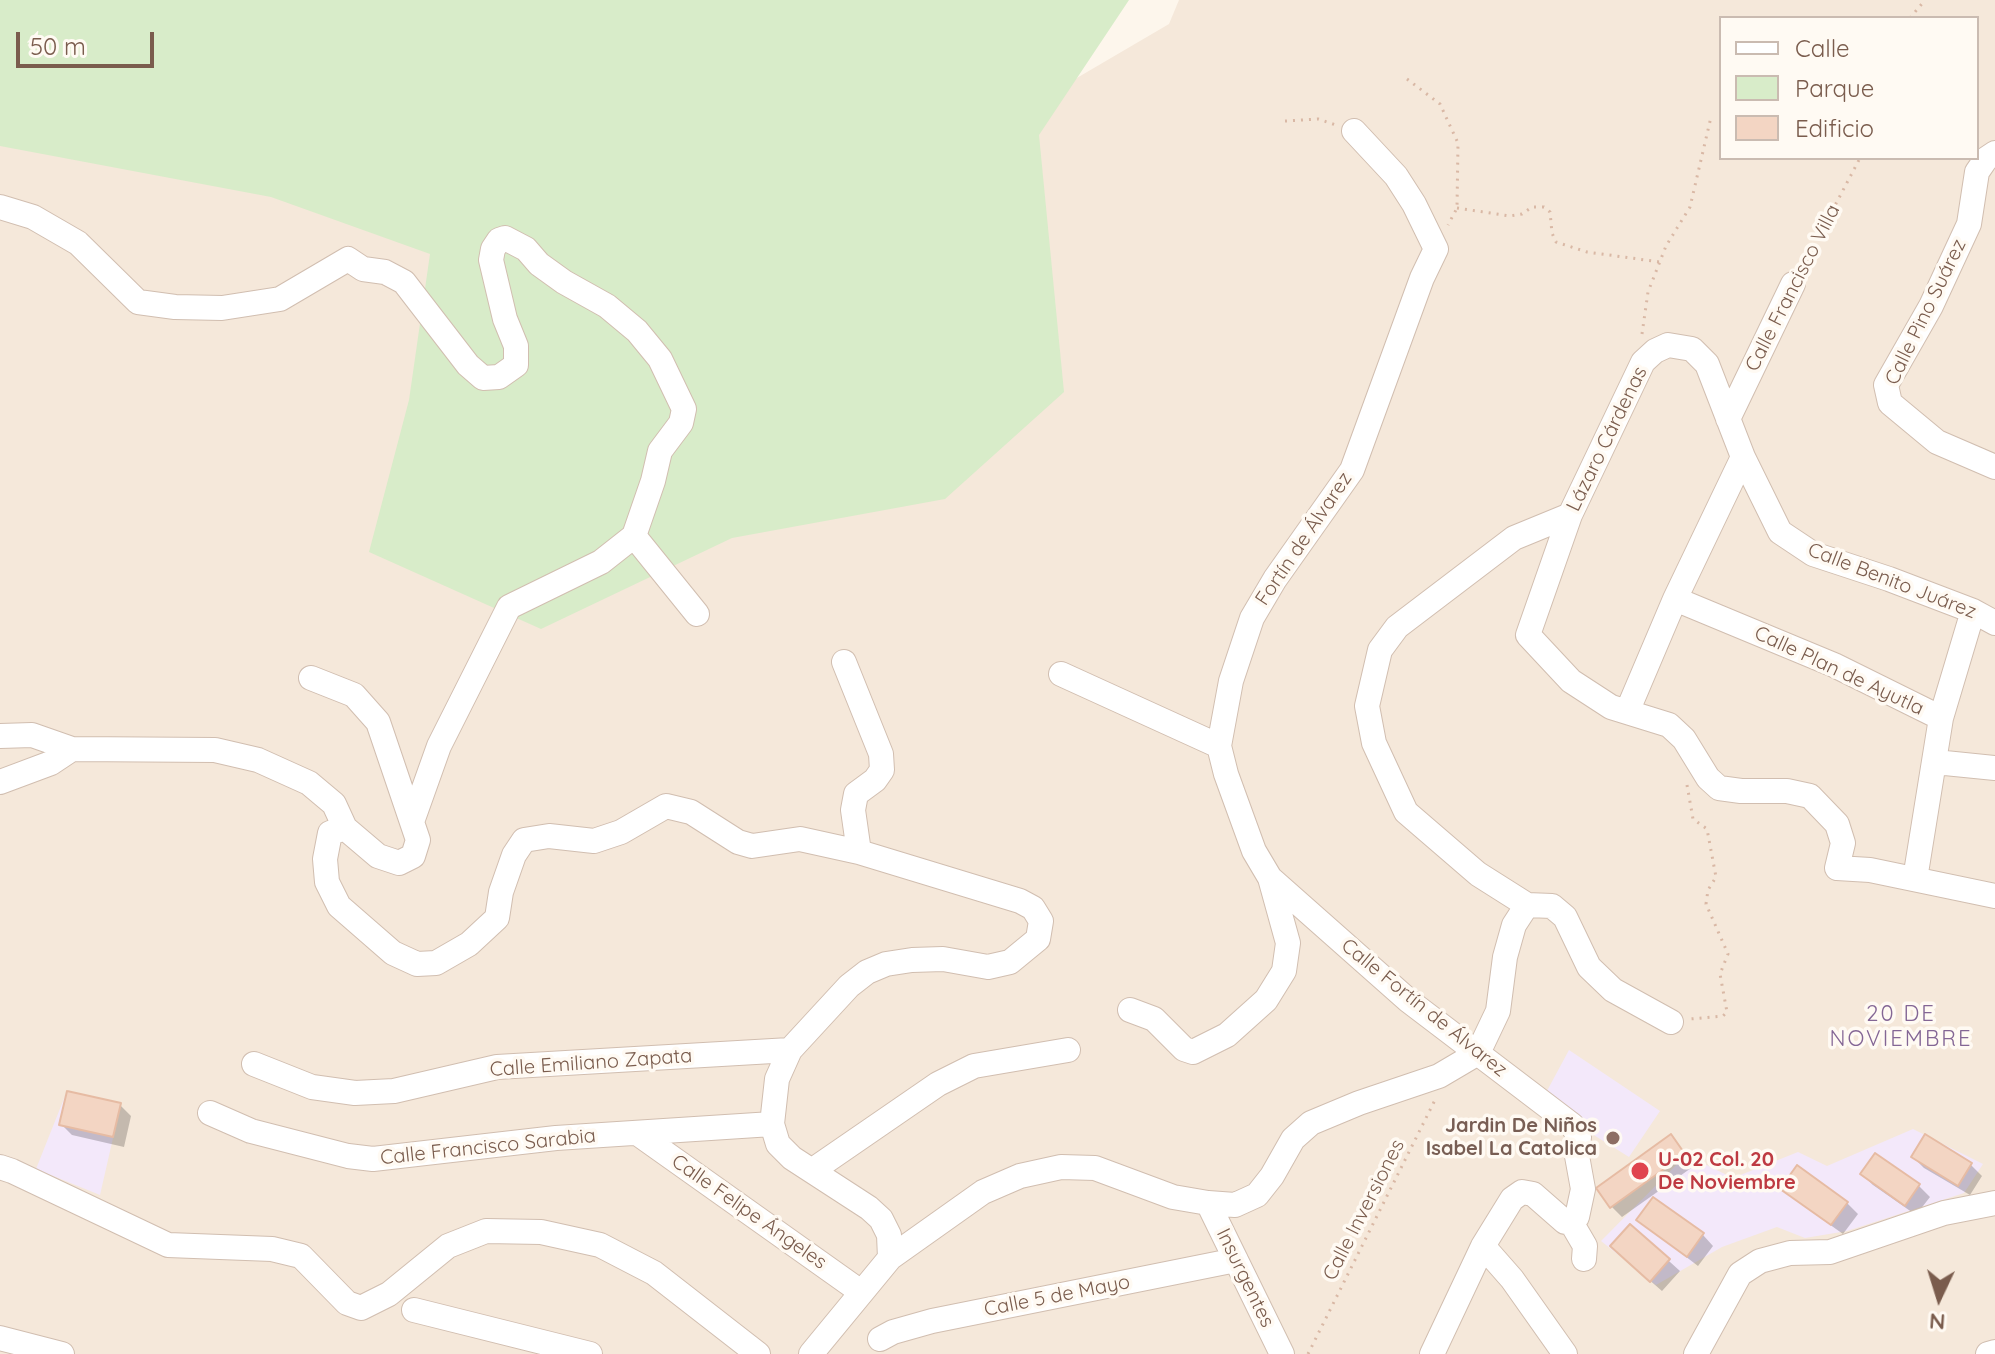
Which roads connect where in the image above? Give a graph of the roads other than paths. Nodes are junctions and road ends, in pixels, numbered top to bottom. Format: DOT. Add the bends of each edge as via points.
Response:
graph roads {
  1 [pos="1354,131"];
  2 [pos="1995,153"];
  3 [pos="0,207"];
  4 [pos="1793,284"];
  5 [pos="1728,419"];
  6 [pos="1743,457"];
  7 [pos="1995,467"];
  8 [pos="1570,515"];
  9 [pos="634,536"];
  10 [pos="1675,599"];
  11 [pos="1973,611"];
  12 [pos="697,614"];
  13 [pos="1995,623"];
  14 [pos="844,662"];
  15 [pos="1061,674"];
  16 [pos="311,678"];
  17 [pos="1627,712"];
  18 [pos="1941,718"];
  19 [pos="32,735"];
  20 [pos="0,736"];
  21 [pos="1219,746"];
  22 [pos="0,748"];
  23 [pos="72,749"];
  24 [pos="1935,762"];
  25 [pos="1995,768"];
  26 [pos="0,782"];
  27 [pos="413,819"];
  28 [pos="345,828"];
  29 [pos="859,852"];
  30 [pos="1270,878"];
  31 [pos="1915,879"];
  32 [pos="1995,896"];
  33 [pos="1527,905"];
  34 [pos="1130,1010"];
  35 [pos="1671,1022"];
  36 [pos="790,1050"];
  37 [pos="1068,1050"];
  38 [pos="1478,1053"];
  39 [pos="254,1064"];
  40 [pos="210,1113"];
  41 [pos="772,1124"];
  42 [pos="637,1133"];
  43 [pos="0,1167"];
  44 [pos="813,1170"];
  45 [pos="1208,1203"];
  46 [pos="1995,1203"];
  47 [pos="1571,1222"];
  48 [pos="1483,1246"];
  49 [pos="890,1258"];
  50 [pos="1584,1259"];
  51 [pos="1236,1260"];
  52 [pos="861,1292"];
  53 [pos="414,1310"];
  54 [pos="0,1338"];
  55 [pos="880,1339"];
  56 [pos="1995,1352"];
  57 [pos="62,1354"];
  58 [pos="590,1354"];
  59 [pos="758,1354"];
  60 [pos="811,1354"];
  61 [pos="1282,1354"];
  62 [pos="1432,1354"];
  63 [pos="1565,1354"];
  64 [pos="1696,1354"];
  65 [pos="1988,1354"];
  1 -- 21 [label="street, Fortín de Álvarez" via="1396,176 1436,249 1352,470 1252,618 1231,681"];
  2 -- 7 [label="street, Calle Pino Suárez" via="1977,172 1969,224 1886,385 1890,403 1937,442"];
  3 -- 9 [label="street" via="33,217 78,243 138,302 222,308 280,299 348,259 363,269 385,272 404,282 483,378 499,377 516,365 516,346 491,260 499,240 516,243 637,331 660,359 684,409 681,423 660,451"];
  4 -- 5 [label="street, Calle Francisco Villa"];
  5 -- 6 [label="street, Lázaro Cárdenas"];
  5 -- 8 [label="street, Lázaro Cárdenas" via="1707,364 1692,349 1668,345 1655,351 1643,362"];
  6 -- 10 [label="street"];
  6 -- 11 [label="street, Calle Benito Juárez" via="1780,532 1813,554"];
  8 -- 17 [label="street, Lázaro Cárdenas" via="1528,635 1571,681"];
  8 -- 33 [label="street" via="1514,538 1397,627 1380,650 1367,706 1374,743 1406,812 1478,874"];
  9 -- 12 [label="street"];
  9 -- 27 [label="street" via="601,562 509,607 439,746"];
  10 -- 17 [label="street"];
  10 -- 18 [label="street, Calle Plan de Ayutla" via="1834,665"];
  11 -- 13 [label="street, Calle Benito Juárez"];
  11 -- 18 [label="street"];
  14 -- 29 [label="street" via="881,754 882,770 854,802"];
  15 -- 21 [label="street"];
  16 -- 27 [label="street" via="354,695 378,722"];
  17 -- 31 [label="street" via="1669,725 1719,788 1810,796 1837,824 1843,843 1837,868"];
  18 -- 24 [label="street, Calle Plan de Ayutla"];
  19 -- 20 [label="street"];
  19 -- 22 [label="street"];
  19 -- 23 [label="street"];
  21 -- 30 [label="street, Fortín de Álvarez" via="1254,851"];
  23 -- 26 [label="street"];
  23 -- 28 [label="street" via="215,750 258,760 309,783 334,804"];
  24 -- 25 [label="street"];
  24 -- 31 [label="street, Calle Plan de Ayutla"];
  27 -- 28 [label="street" via="418,840 413,856 399,863 378,856"];
  28 -- 29 [label="street" via="330,833 325,859 327,882 339,906 393,953 417,964 436,963 469,944 497,918 514,855 524,840 549,836 594,841 666,806 691,812 752,846 800,839"];
  29 -- 36 [label="street" via="1020,901 1041,921 1038,939 1010,962 988,967 912,960 867,972"];
  30 -- 34 [label="street" via="1288,943 1284,971 1266,1000 1227,1035 1193,1052 1154,1019"];
  30 -- 38 [label="street, Calle Fortín de Álvarez" via="1409,1001"];
  31 -- 32 [label="street"];
  33 -- 35 [label="street" via="1552,906 1565,917 1589,967 1613,990"];
  33 -- 38 [label="street" via="1514,925 1498,1011"];
  36 -- 39 [label="street, Calle Emiliano Zapata" via="497,1067 394,1091 355,1093 312,1087"];
  36 -- 41 [label="street" via="777,1079"];
  37 -- 44 [label="street" via="974,1066 938,1084"];
  38 -- 45 [label="street" via="1439,1076 1311,1123 1293,1139 1257,1195 1235,1205"];
  38 -- 47 [label="street, Calle Fortín de Álvarez" via="1572,1125 1579,1137 1583,1189"];
  40 -- 42 [label="street, Calle Francisco Sarabia" via="251,1131 373,1159"];
  41 -- 42 [label="street, Calle Francisco Sarabia"];
  41 -- 44 [label="street" via="778,1144"];
  42 -- 52 [label="street, Calle Felipe Ángeles"];
  43 -- 59 [label="street" via="168,1245 272,1249 301,1256 347,1303 361,1308 389,1294 448,1246 486,1231 541,1232 600,1245 654,1273"];
  44 -- 49 [label="street" via="881,1219 889,1235"];
  45 -- 49 [label="street" via="1173,1197 1095,1168 1061,1167 983,1192"];
  45 -- 51 [label="street, Insurgentes"];
  46 -- 64 [label="street" via="1944,1213 1830,1252 1790,1253 1760,1261 1740,1274"];
  47 -- 48 [label="street" via="1533,1194 1522,1192 1512,1199"];
  47 -- 50 [label="street" via="1585,1246"];
  48 -- 62 [label="street"];
  48 -- 63 [label="street"];
  49 -- 52 [label="street"];
  51 -- 55 [label="street, Calle 5 de Mayo" via="932,1321"];
  51 -- 61 [label="street, Insurgentes"];
  52 -- 60 [label="street"];
  53 -- 58 [label="street"];
  54 -- 57 [label="street"];
  56 -- 65 [label="street"];
}
